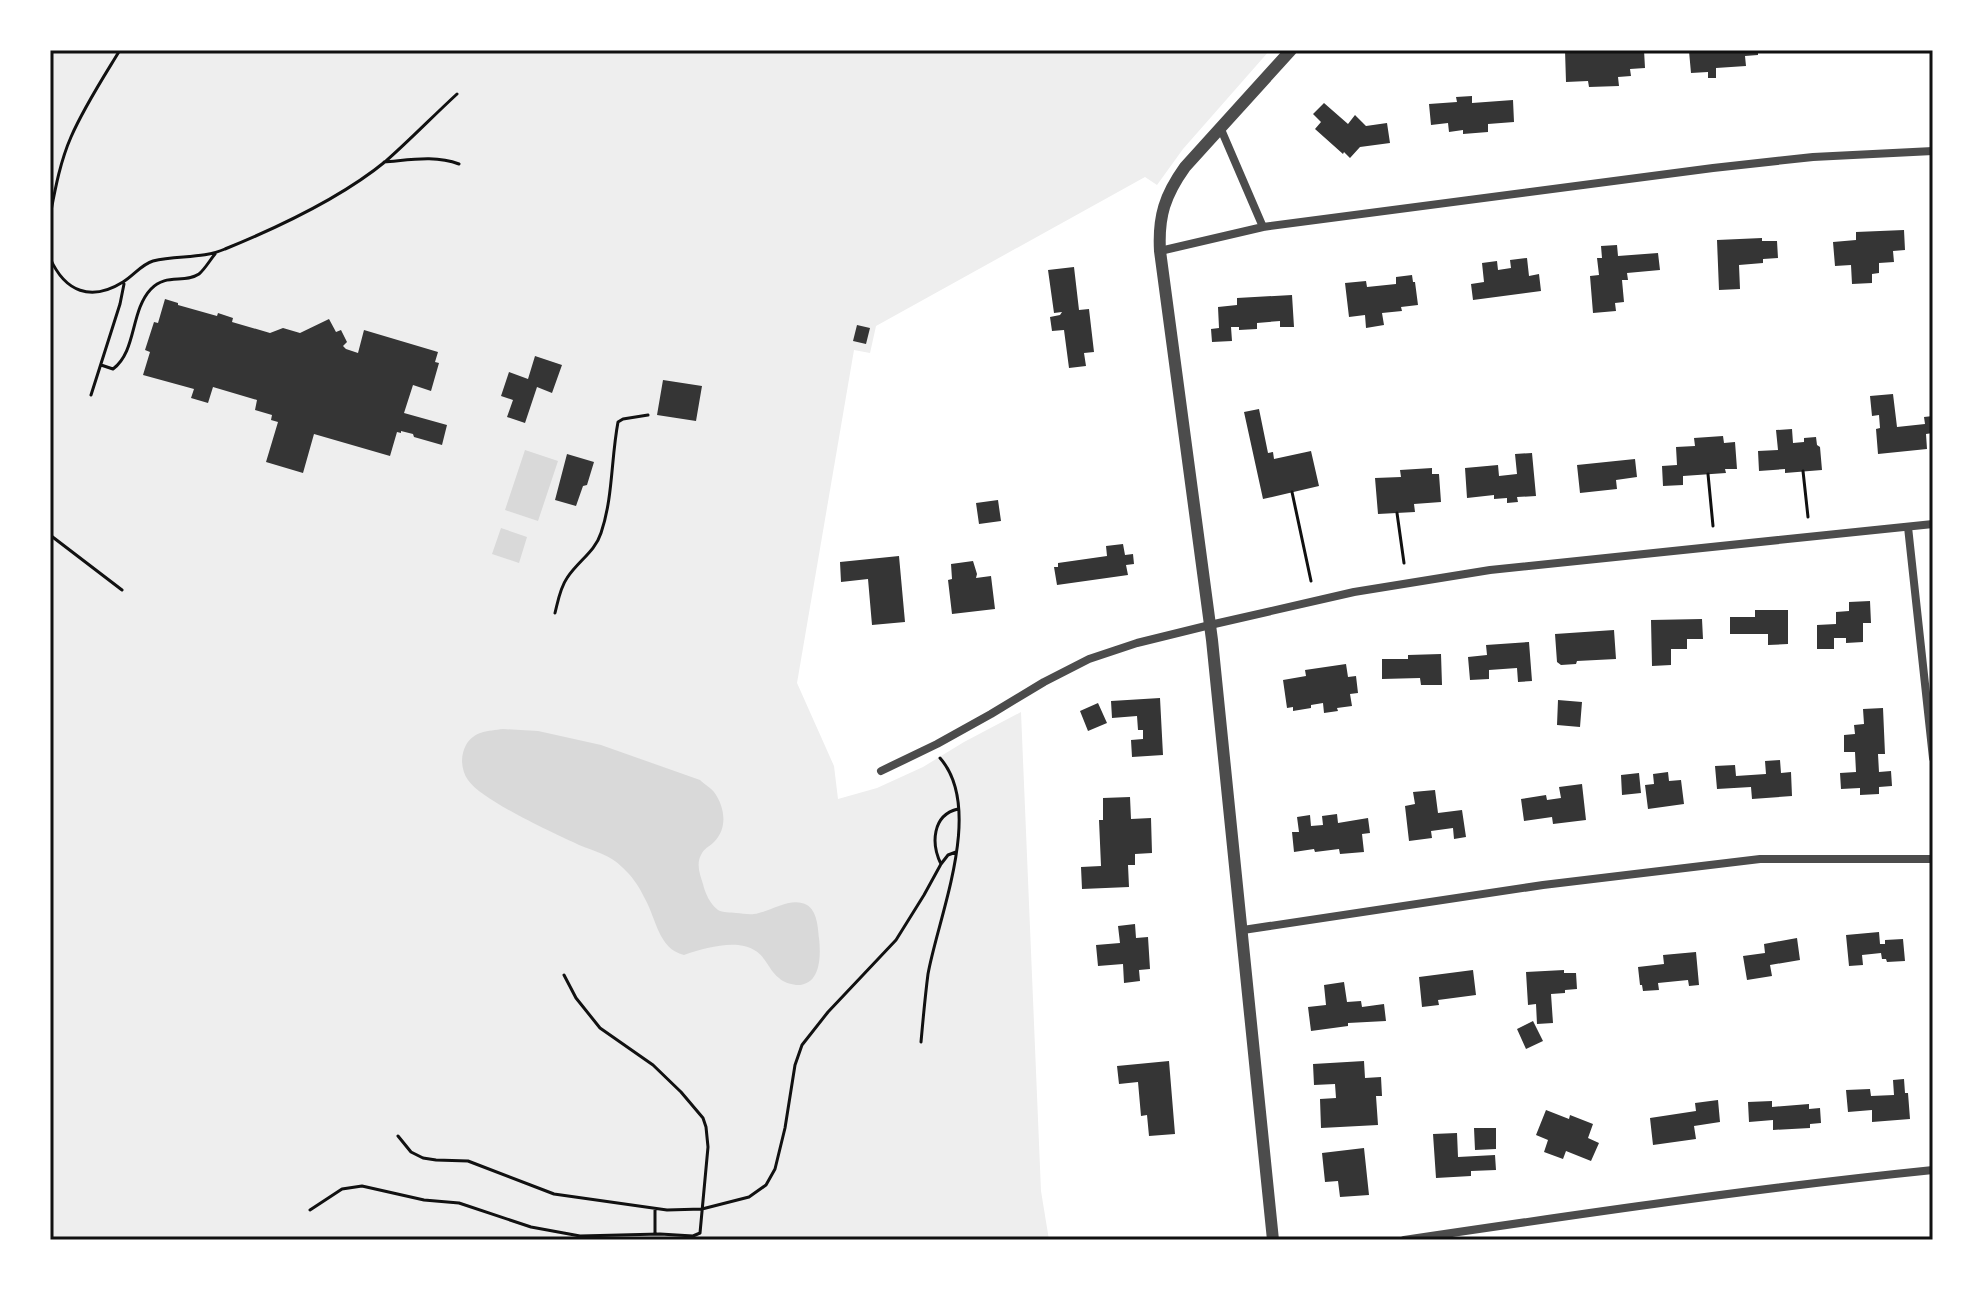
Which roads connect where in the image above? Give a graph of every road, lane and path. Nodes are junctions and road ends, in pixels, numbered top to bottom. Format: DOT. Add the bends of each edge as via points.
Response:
graph roads {
  1 [pos="120,50"];
  2 [pos="1291,50"];
  3 [pos="457,94"];
  4 [pos="1219,127"];
  5 [pos="1933,151"];
  6 [pos="384,162"];
  7 [pos="459,164"];
  8 [pos="50,216"];
  9 [pos="1263,227"];
  10 [pos="1160,251"];
  11 [pos="216,252"];
  12 [pos="50,258"];
  13 [pos="124,282"];
  14 [pos="101,365"];
  15 [pos="91,395"];
  16 [pos="648,415"];
  17 [pos="1803,471"];
  18 [pos="1708,474"];
  19 [pos="1292,492"];
  20 [pos="1397,513"];
  21 [pos="1808,517"];
  22 [pos="1933,524"];
  23 [pos="1713,526"];
  24 [pos="1908,527"];
  25 [pos="50,535"];
  26 [pos="1404,563"];
  27 [pos="1311,581"];
  28 [pos="122,590"];
  29 [pos="555,613"];
  30 [pos="1210,625"];
  31 [pos="929,748"];
  32 [pos="1933,758"];
  33 [pos="881,771"];
  34 [pos="958,809"];
  35 [pos="956,852"];
  36 [pos="1933,859"];
  37 [pos="941,864"];
  38 [pos="1243,930"];
  39 [pos="564,975"];
  40 [pos="921,1042"];
  41 [pos="398,1136"];
  42 [pos="1933,1170"];
  43 [pos="655,1209"];
  44 [pos="702,1209"];
  45 [pos="310,1210"];
  46 [pos="655,1234"];
  47 [pos="1273,1240"];
  48 [pos="1404,1240"];
  1 -- 8 [label="path" via="70,138"];
  2 -- 4 [label="street"];
  3 -- 6 [label="path"];
  4 -- 9 [label="street"];
  4 -- 10 [label="street" via="1173,184 1162,209"];
  5 -- 9 [label="street" via="1713,168"];
  6 -- 7 [label="path" via="430,158"];
  6 -- 11 [label="path" via="323,204"];
  9 -- 10 [label="street"];
  10 -- 30 [label="street"];
  11 -- 13 [label="path" via="150,262"];
  11 -- 14 [label="path" via="197,275 164,280 151,289 121,361 113,369"];
  12 -- 13 [label="path" via="59,276 89,294"];
  13 -- 14 [label="path"];
  14 -- 15 [label="path"];
  16 -- 29 [label="path" via="618,422 601,533 567,578"];
  17 -- 21 [label="path"];
  18 -- 23 [label="path"];
  19 -- 27 [label="path"];
  20 -- 26 [label="path"];
  22 -- 24 [label="street"];
  24 -- 30 [label="street" via="1490,570 1354,592"];
  24 -- 32 [label="street"];
  25 -- 28 [label="path"];
  30 -- 31 [label="street" via="1089,659"];
  30 -- 38 [label="street"];
  31 -- 33 [label="street"];
  31 -- 34 [label="path" via="950,773"];
  34 -- 35 [label="path"];
  34 -- 37 [label="path" via="937,825"];
  35 -- 37 [label="path"];
  35 -- 40 [label="path" via="928,975"];
  36 -- 38 [label="street" via="1760,859"];
  37 -- 44 [label="path" via="896,940 802,1045 768,1182 749,1197"];
  38 -- 47 [label="street"];
  39 -- 44 [label="path" via="600,1028 653,1065 703,1118 708,1147"];
  41 -- 43 [label="path" via="423,1158 468,1161 549,1193"];
  42 -- 48 [label="street"];
  43 -- 44 [label="path"];
  43 -- 46 [label="path"];
  44 -- 46 [label="path" via="698,1235"];
  45 -- 46 [label="path" via="342,1189 362,1186 469,1205 563,1234"];
}
